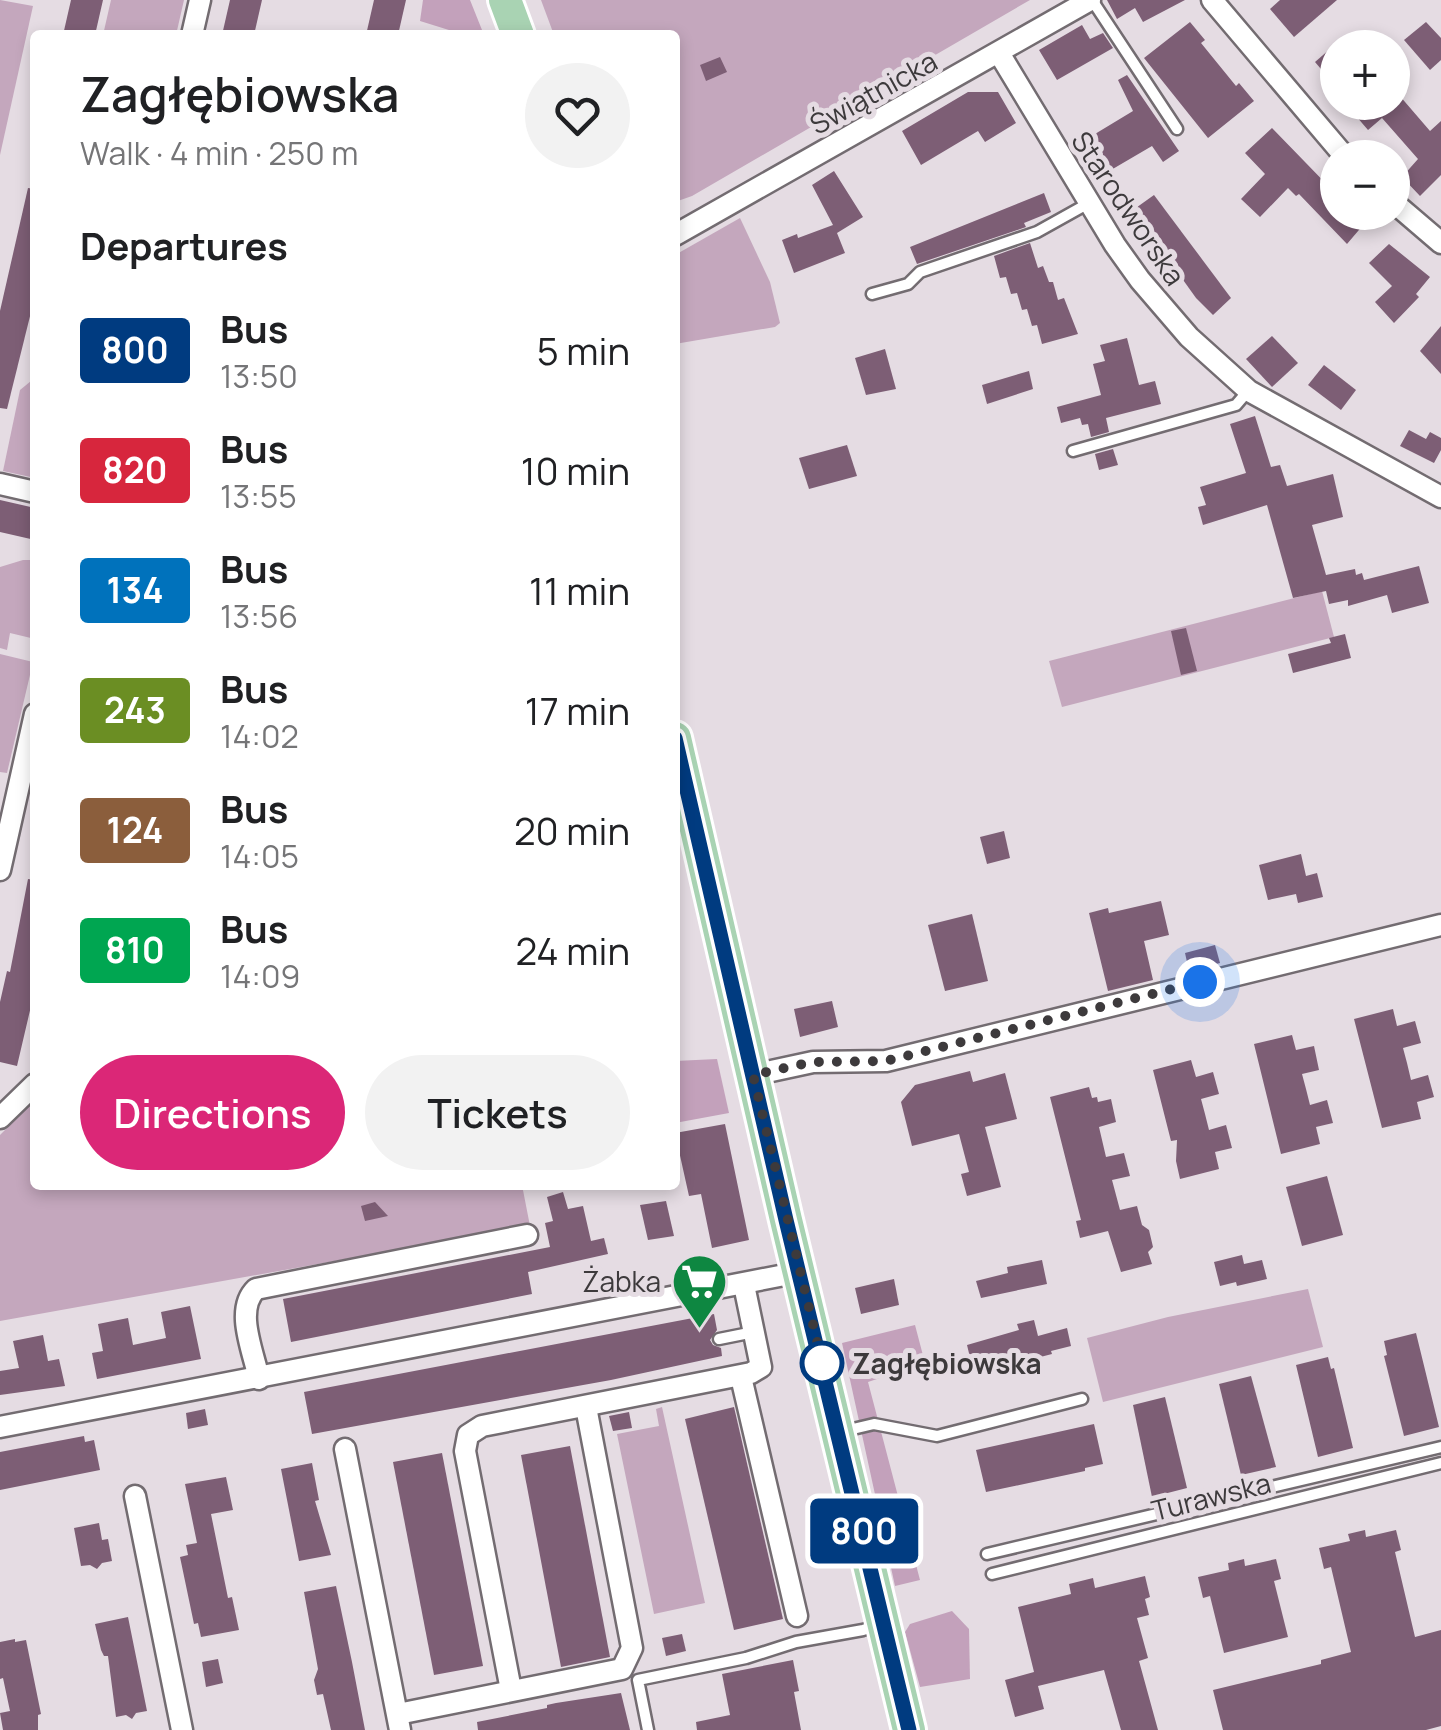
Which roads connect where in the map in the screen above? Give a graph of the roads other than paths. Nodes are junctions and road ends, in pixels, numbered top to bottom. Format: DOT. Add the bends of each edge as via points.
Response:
graph roads {
  1 [pos="200,0"];
  2 [pos="505,0"];
  3 [pos="1091,0"];
  4 [pos="1212,0"];
  5 [pos="193,30"];
  6 [pos="516,30"];
  7 [pos="999,53"];
  8 [pos="1176,129"];
  9 [pos="1331,140"];
  10 [pos="1089,203"];
  11 [pos="1410,216"];
  12 [pos="680,231"];
  13 [pos="1441,243"];
  14 [pos="872,294"];
  15 [pos="1249,390"];
  16 [pos="1073,451"];
  17 [pos="0,484"];
  18 [pos="30,491"];
  19 [pos="1441,496"];
  20 [pos="30,736"];
  21 [pos="680,760"];
  22 [pos="0,870"];
  23 [pos="1441,925"];
  24 [pos="753,1075"];
  25 [pos="30,1089"];
  26 [pos="0,1118"];
  27 [pos="527,1236"];
  28 [pos="800,1272"];
  29 [pos="744,1285"];
  30 [pos="754,1332"];
  31 [pos="719,1339"];
  32 [pos="741,1376"];
  33 [pos="259,1379"];
  34 [pos="1082,1398"];
  35 [pos="586,1407"];
  36 [pos="0,1428"];
  37 [pos="839,1432"];
  38 [pos="1441,1447"];
  39 [pos="345,1449"];
  40 [pos="1441,1463"];
  41 [pos="135,1496"];
  42 [pos="986,1554"];
  43 [pos="992,1574"];
  44 [pos="796,1616"];
  45 [pos="886,1622"];
  46 [pos="510,1690"];
  47 [pos="399,1722"];
  48 [pos="182,1730"];
  49 [pos="648,1730"];
  50 [pos="909,1730"];
  1 -- 5 [label="street"];
  2 -- 6 [label="main road"];
  3 -- 7 [label="street, Świątnicka"];
  3 -- 8 [label="lane"];
  4 -- 9 [label="street"];
  7 -- 10 [label="street, Starodworska"];
  7 -- 12 [label="street, Świątnicka"];
  10 -- 14 [label="lane" via="1037,232"];
  10 -- 15 [label="street, Starodworska" via="1140,280 1189,337"];
  11 -- 13 [label="street"];
  15 -- 16 [label="lane" via="1236,404"];
  15 -- 19 [label="street, Starodworska"];
  17 -- 18 [label="street"];
  20 -- 22 [label="street"];
  21 -- 24 [label="main road"];
  23 -- 24 [label="street" via="886,1061 812,1062"];
  24 -- 28 [label="main road"];
  25 -- 26 [label="street"];
  27 -- 33 [label="street" via="256,1289 245,1311"];
  28 -- 29 [label="street"];
  28 -- 37 [label="main road"];
  29 -- 30 [label="street"];
  29 -- 33 [label="street"];
  30 -- 31 [label="lane"];
  30 -- 32 [label="street" via="761,1367"];
  32 -- 35 [label="street"];
  32 -- 44 [label="street"];
  33 -- 36 [label="street"];
  34 -- 37 [label="lane" via="938,1436 874,1424"];
  35 -- 46 [label="street" via="482,1426 465,1442"];
  35 -- 46 [label="street" via="632,1648 622,1669"];
  37 -- 45 [label="main road"];
  38 -- 42 [label="lane"];
  39 -- 47 [label="street"];
  40 -- 43 [label="lane, Turawska"];
  41 -- 48 [label="street"];
  45 -- 49 [label="lane" via="638,1680"];
  45 -- 50 [label="main road"];
  46 -- 47 [label="street"];
}
